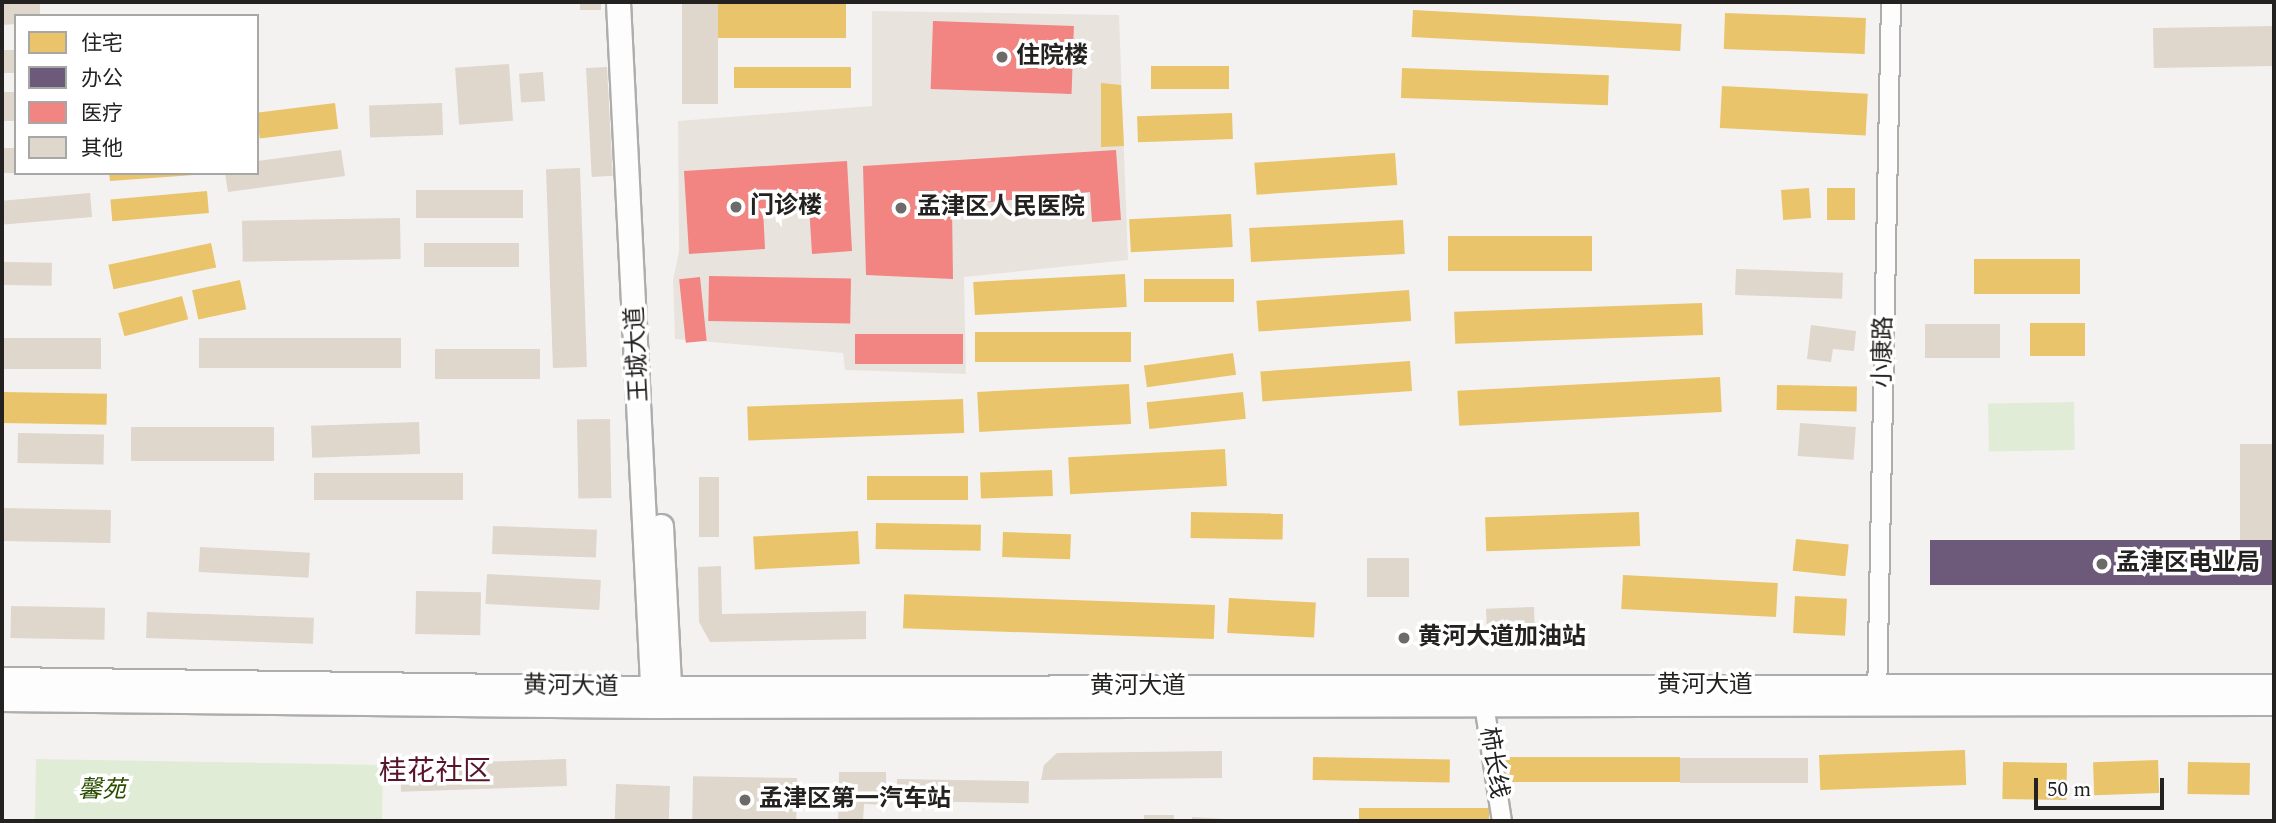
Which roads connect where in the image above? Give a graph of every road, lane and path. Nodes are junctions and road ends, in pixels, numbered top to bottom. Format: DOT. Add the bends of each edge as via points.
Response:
graph roads {
  1 [pos="618,2"];
  2 [pos="631,2"];
  3 [pos="1891,2"];
  4 [pos="2,679"];
  5 [pos="2274,686"];
  6 [pos="662,697"];
  7 [pos="2,699"];
  8 [pos="1877,703"];
  9 [pos="2274,703"];
  10 [pos="1484,704"];
  11 [pos="1502,821"];
  1 -- 6 [label="main road, 王城大道"];
  2 -- 6 [label="main road, 王城大道"];
  3 -- 8 [label="street, 小康路"];
  4 -- 6 [label="main road, 黄河大道"];
  5 -- 6 [label="main road, 黄河大道"];
  6 -- 7 [label="main road, 黄河大道"];
  6 -- 10 [label="main road, 黄河大道"];
  8 -- 9 [label="main road, 黄河大道"];
  8 -- 10 [label="main road, 黄河大道"];
  10 -- 11 [label="street, 柿长线"];
}
